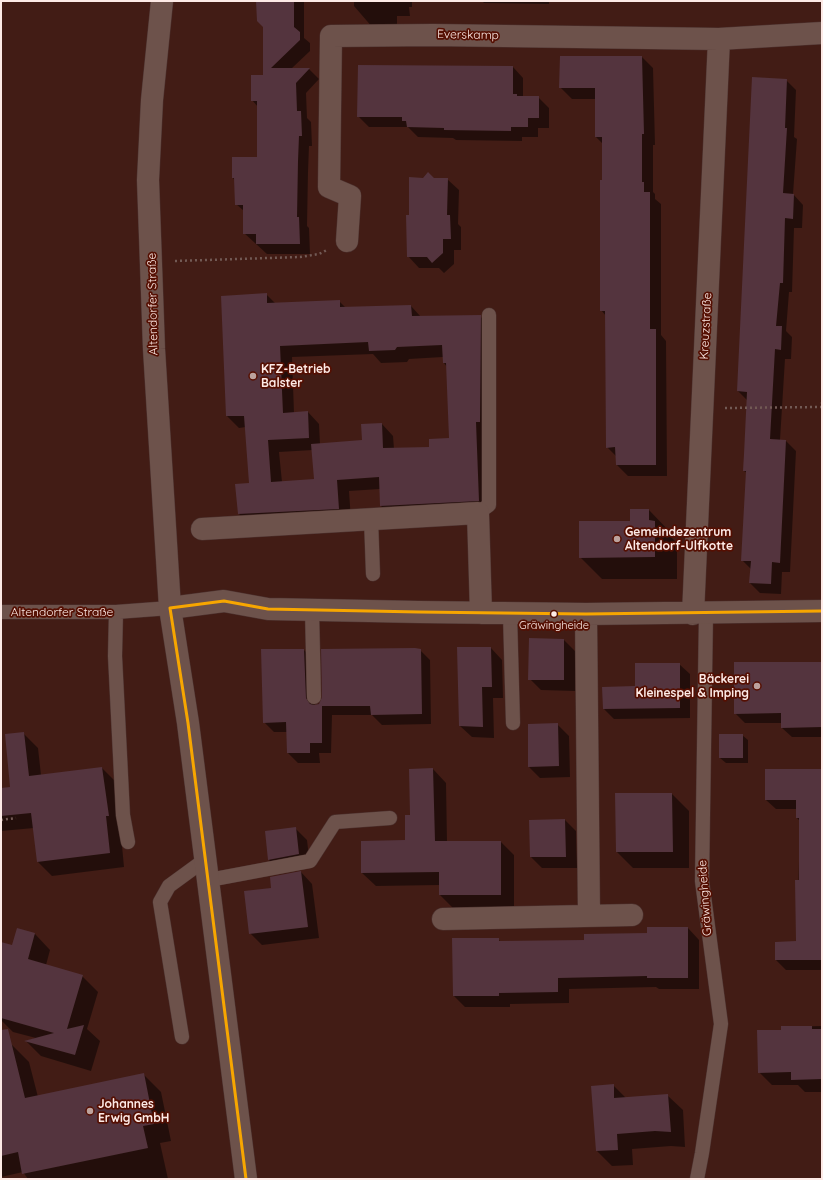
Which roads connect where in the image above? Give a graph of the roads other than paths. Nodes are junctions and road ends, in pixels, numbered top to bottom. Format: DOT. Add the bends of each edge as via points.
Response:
graph roads {
  1 [pos="162,1"];
  2 [pos="822,33"];
  3 [pos="719,39"];
  4 [pos="347,241"];
  5 [pos="489,315"];
  6 [pos="478,513"];
  7 [pos="371,519"];
  8 [pos="202,529"];
  9 [pos="373,574"];
  10 [pos="170,608"];
  11 [pos="312,610"];
  12 [pos="1,612"];
  13 [pos="116,612"];
  14 [pos="822,612"];
  15 [pos="480,613"];
  16 [pos="510,614"];
  17 [pos="586,614"];
  18 [pos="699,614"];
  19 [pos="314,697"];
  20 [pos="513,723"];
  21 [pos="390,818"];
  22 [pos="128,842"];
  23 [pos="207,869"];
  24 [pos="589,915"];
  25 [pos="632,915"];
  26 [pos="443,919"];
  27 [pos="182,1037"];
  28 [pos="246,1179"];
  29 [pos="697,1179"];
  1 -- 10 [label="street, Altendorfer Straße" via="152,100 148,180 154,349"];
  2 -- 3 [label="street, Everskamp"];
  3 -- 4 [label="street, Everskamp" via="331,36 329,187 350,196"];
  3 -- 18 [label="street, Kreuzstraße" via="702,408"];
  5 -- 6 [label="lane" via="489,505"];
  6 -- 7 [label="street"];
  6 -- 15 [label="street"];
  7 -- 8 [label="street"];
  7 -- 9 [label="lane"];
  10 -- 11 [label="street" via="224,601 268,608"];
  10 -- 13 [label="lane, Altendorfer Straße"];
  10 -- 23 [label="street, Altendorfer Straße"];
  11 -- 15 [label="street"];
  11 -- 19 [label="lane"];
  12 -- 13 [label="lane, Altendorfer Straße"];
  13 -- 22 [label="lane" via="115,656 123,815"];
  14 -- 18 [label="street"];
  15 -- 16 [label="street"];
  16 -- 17 [label="street"];
  16 -- 20 [label="lane"];
  17 -- 18 [label="street"];
  17 -- 24 [label="street"];
  18 -- 29 [label="lane, Gräwingheide" via="702,881 721,1024"];
  21 -- 23 [label="lane" via="335,822 310,861"];
  23 -- 27 [label="lane" via="169,886 160,902"];
  23 -- 28 [label="street, Altendorfer Straße"];
  24 -- 25 [label="street"];
  24 -- 26 [label="street"];
}
